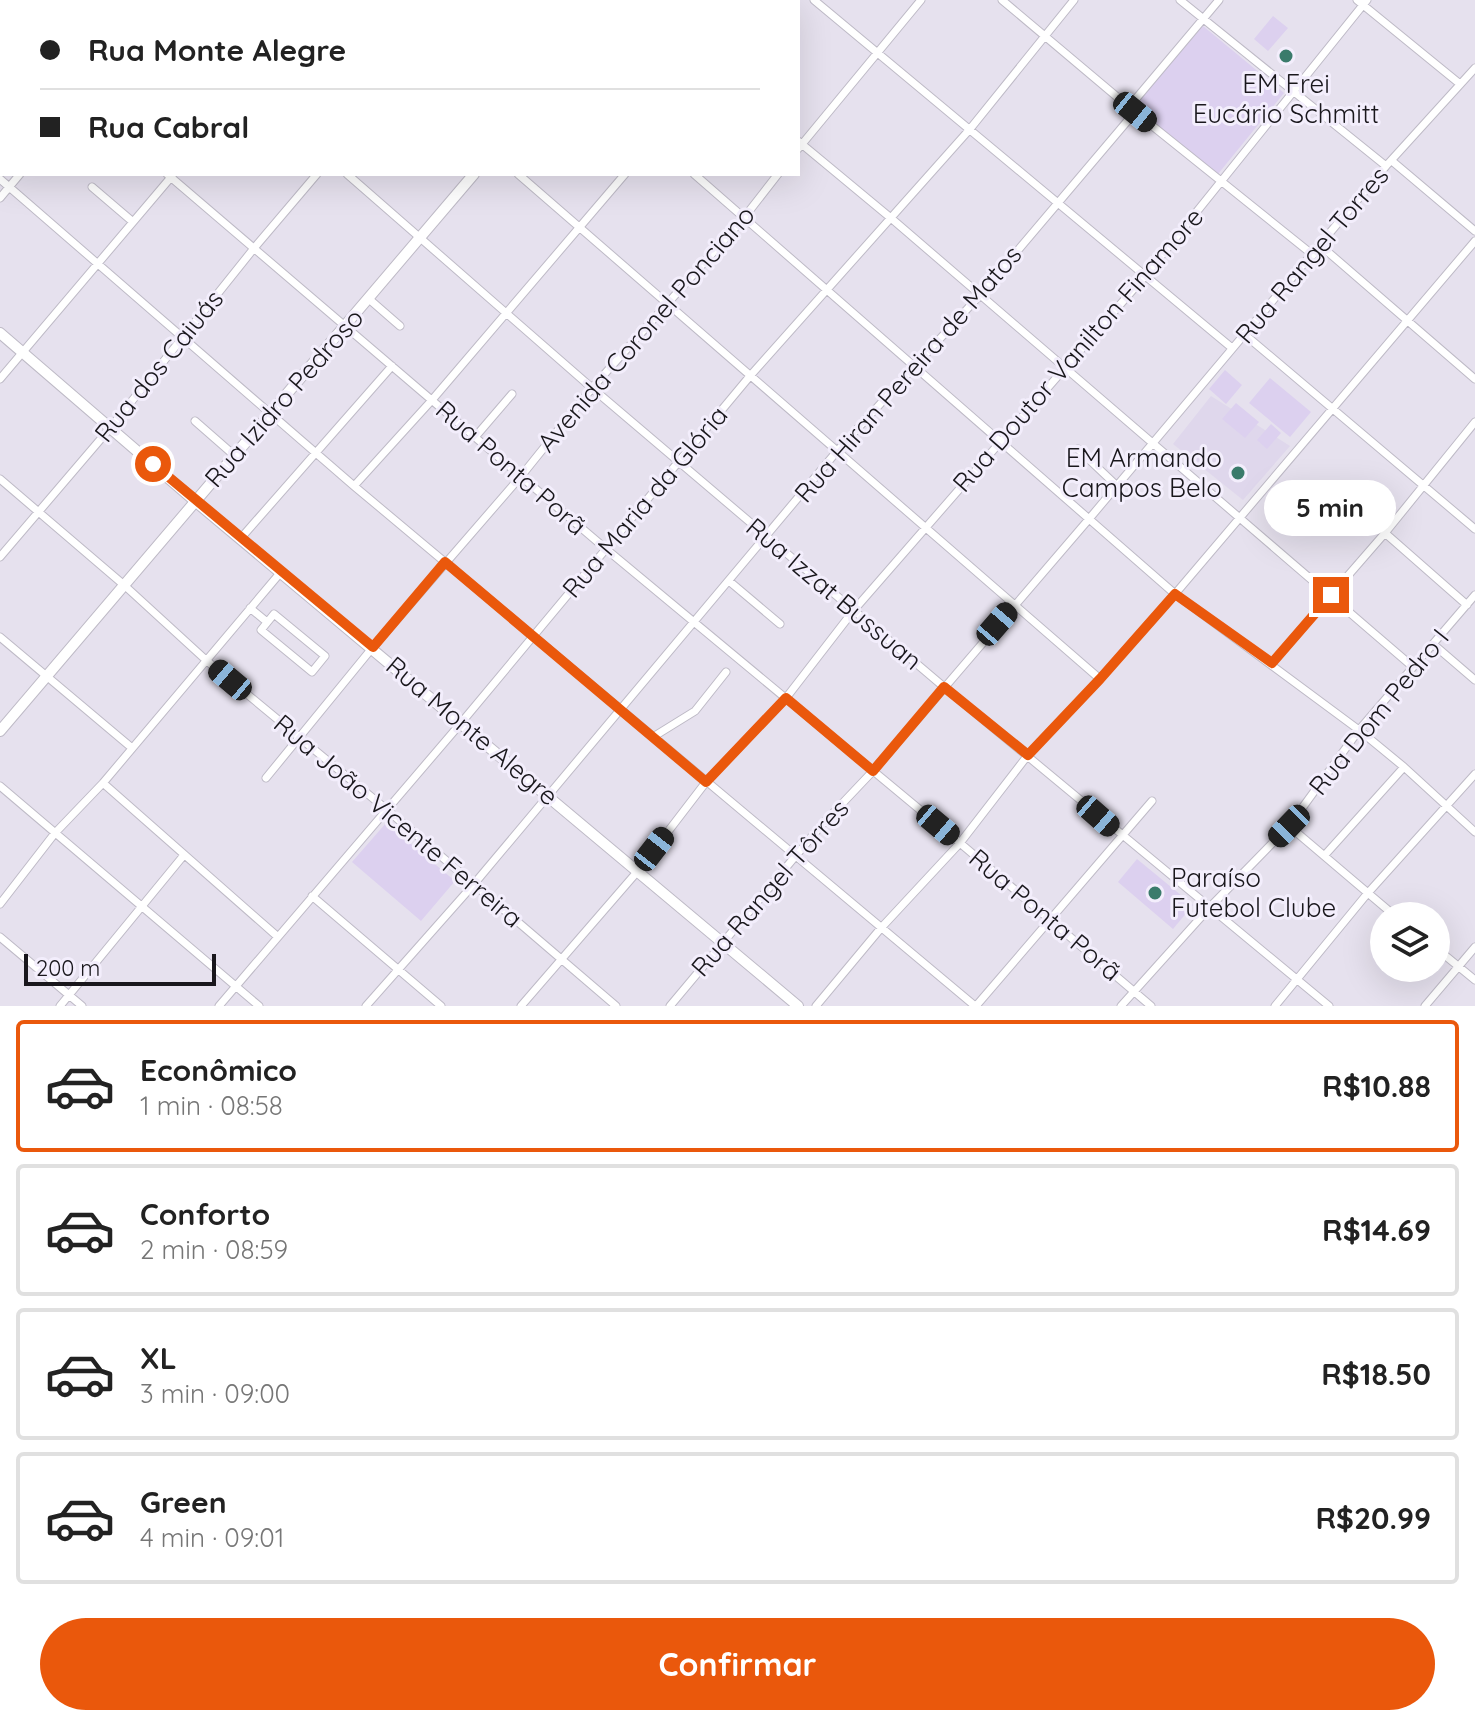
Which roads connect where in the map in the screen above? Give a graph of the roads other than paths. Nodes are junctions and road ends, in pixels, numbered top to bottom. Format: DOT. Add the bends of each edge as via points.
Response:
graph roads {
  1 [pos="814,0"];
  2 [pos="921,0"];
  3 [pos="1002,0"];
  4 [pos="1074,0"];
  5 [pos="1180,0"];
  6 [pos="1219,0"];
  7 [pos="1362,2"];
  8 [pos="1203,19"];
  9 [pos="1046,35"];
  10 [pos="880,53"];
  11 [pos="1473,74"];
  12 [pos="1460,84"];
  13 [pos="1293,91"];
  14 [pos="1132,109"];
  15 [pos="970,129"];
  16 [pos="800,144"];
  17 [pos="800,146"];
  18 [pos="1389,164"];
  19 [pos="18,176"];
  20 [pos="170,176"];
  21 [pos="172,176"];
  22 [pos="315,176"];
  23 [pos="349,176"];
  24 [pos="472,176"];
  25 [pos="520,176"];
  26 [pos="623,176"];
  27 [pos="696,176"];
  28 [pos="776,176"];
  29 [pos="0,179"];
  30 [pos="1220,181"];
  31 [pos="10,187"];
  32 [pos="92,187"];
  33 [pos="0,198"];
  34 [pos="1057,202"];
  35 [pos="743,219"];
  36 [pos="892,219"];
  37 [pos="133,222"];
  38 [pos="579,227"];
  39 [pos="1475,231"];
  40 [pos="420,239"];
  41 [pos="1475,241"];
  42 [pos="1321,246"];
  43 [pos="255,247"];
  44 [pos="1313,255"];
  45 [pos="99,264"];
  46 [pos="1145,276"];
  47 [pos="827,291"];
  48 [pos="980,295"];
  49 [pos="369,299"];
  50 [pos="667,304"];
  51 [pos="505,312"];
  52 [pos="1407,321"];
  53 [pos="400,326"];
  54 [pos="345,327"];
  55 [pos="0,333"];
  56 [pos="1244,334"];
  57 [pos="183,337"];
  58 [pos="1232,348"];
  59 [pos="24,353"];
  60 [pos="392,366"];
  61 [pos="915,366"];
  62 [pos="1065,370"];
  63 [pos="750,376"];
  64 [pos="0,379"];
  65 [pos="1475,379"];
  66 [pos="592,388"];
  67 [pos="512,394"];
  68 [pos="432,400"];
  69 [pos="1333,408"];
  70 [pos="272,414"];
  71 [pos="195,421"];
  72 [pos="1475,422"];
  73 [pos="111,427"];
  74 [pos="476,436"];
  75 [pos="1000,443"];
  76 [pos="1151,444"];
  77 [pos="1078,449"];
  78 [pos="838,450"];
  79 [pos="316,453"];
  80 [pos="235,456"];
  81 [pos="678,461"];
  82 [pos="522,475"];
  83 [pos="0,479"];
  84 [pos="1423,485"];
  85 [pos="354,486"];
  86 [pos="1117,486"];
  87 [pos="195,501"];
  88 [pos="38,511"];
  89 [pos="1240,517"];
  90 [pos="1089,519"];
  91 [pos="925,528"];
  92 [pos="1475,529"];
  93 [pos="1385,533"];
  94 [pos="767,537"];
  95 [pos="241,538"];
  96 [pos="605,548"];
  97 [pos="0,557"];
  98 [pos="445,562"];
  99 [pos="281,572"];
  100 [pos="729,581"];
  101 [pos="124,585"];
  102 [pos="1175,594"];
  103 [pos="1331,595"];
  104 [pos="1475,595"];
  105 [pos="1014,604"];
  106 [pos="1467,605"];
  107 [pos="250,608"];
  108 [pos="854,610"];
  109 [pos="267,622"];
  110 [pos="695,622"];
  111 [pos="780,624"];
  112 [pos="533,636"];
  113 [pos="0,637"];
  114 [pos="1433,644"];
  115 [pos="373,647"];
  116 [pos="207,661"];
  117 [pos="1272,663"];
  118 [pos="1413,667"];
  119 [pos="726,672"];
  120 [pos="46,676"];
  121 [pos="1100,679"];
  122 [pos="1475,680"];
  123 [pos="944,687"];
  124 [pos="786,698"];
  125 [pos="620,710"];
  126 [pos="461,723"];
  127 [pos="1359,730"];
  128 [pos="0,731"];
  129 [pos="653,737"];
  130 [pos="299,738"];
  131 [pos="132,748"];
  132 [pos="1028,755"];
  133 [pos="1404,767"];
  134 [pos="873,771"];
  135 [pos="1475,774"];
  136 [pos="266,778"];
  137 [pos="706,782"];
  138 [pos="103,783"];
  139 [pos="0,786"];
  140 [pos="548,795"];
  141 [pos="1152,801"];
  142 [pos="1446,807"];
  143 [pos="386,809"];
  144 [pos="1289,826"];
  145 [pos="1475,832"];
  146 [pos="55,833"];
  147 [pos="1121,836"];
  148 [pos="960,843"];
  149 [pos="184,855"];
  150 [pos="1324,856"];
  151 [pos="795,857"];
  152 [pos="637,872"];
  153 [pos="474,884"];
  154 [pos="1367,894"];
  155 [pos="312,896"];
  156 [pos="1377,902"];
  157 [pos="0,904"];
  158 [pos="141,905"];
  159 [pos="1211,906"];
  160 [pos="1050,920"];
  161 [pos="881,928"];
  162 [pos="0,937"];
  163 [pos="278,937"];
  164 [pos="722,941"];
  165 [pos="1475,947"];
  166 [pos="561,959"];
  167 [pos="1450,959"];
  168 [pos="1459,966"];
  169 [pos="399,970"];
  170 [pos="1298,979"];
  171 [pos="1475,980"];
  172 [pos="236,986"];
  173 [pos="1134,991"];
  174 [pos="69,995"];
  175 [pos="60,1006"];
  176 [pos="82,1006"];
  177 [pos="219,1006"];
  178 [pos="259,1006"];
  179 [pos="366,1006"];
  180 [pos="441,1006"];
  181 [pos="521,1006"];
  182 [pos="616,1006"];
  183 [pos="670,1006"];
  184 [pos="798,1006"];
  185 [pos="816,1006"];
  186 [pos="975,1006"];
  187 [pos="1121,1006"];
  188 [pos="1151,1006"];
  189 [pos="1275,1006"];
  190 [pos="1329,1006"];
  191 [pos="1425,1006"];
  1 -- 10 [label="street"];
  2 -- 10 [label="street"];
  3 -- 9 [label="street"];
  4 -- 9 [label="street, Rua Maria da Glória"];
  5 -- 8 [label="street"];
  6 -- 8 [label="street, Rua Hiran Pereira de Matos"];
  7 -- 12 [label="street"];
  7 -- 13 [label="street, Rua Doutor Vanilton Finamore"];
  8 -- 13 [label="street"];
  8 -- 14 [label="street, Rua Hiran Pereira de Matos"];
  9 -- 14 [label="street"];
  9 -- 15 [label="street, Rua Maria da Glória"];
  10 -- 15 [label="street"];
  10 -- 16 [label="street"];
  11 -- 12 [label="street, Rua Rangel Torres"];
  12 -- 18 [label="street, Rua Rangel Torres"];
  13 -- 18 [label="street"];
  13 -- 30 [label="street, Rua Doutor Vanilton Finamore"];
  14 -- 30 [label="street"];
  14 -- 34 [label="street, Rua Hiran Pereira de Matos"];
  15 -- 34 [label="street"];
  15 -- 36 [label="street, Rua Maria da Glória"];
  17 -- 36 [label="street"];
  18 -- 39 [label="street"];
  18 -- 42 [label="street, Rua Rangel Torres"];
  19 -- 31 [label="street"];
  20 -- 37 [label="street"];
  21 -- 43 [label="street, Rua Ponta Porã"];
  22 -- 43 [label="street, Rua dos Caiuás"];
  23 -- 40 [label="street, Rua Izzat Bussuan"];
  24 -- 40 [label="street, Rua Izidro Pedroso"];
  25 -- 38 [label="street"];
  26 -- 38 [label="street"];
  27 -- 35 [label="street"];
  28 -- 35 [label="street, Avenida Coronel Ponciano"];
  29 -- 31 [label="street"];
  30 -- 44 [label="street"];
  30 -- 46 [label="street, Rua Doutor Vanilton Finamore"];
  31 -- 33 [label="street"];
  31 -- 45 [label="street"];
  32 -- 37 [label="street"];
  34 -- 46 [label="street"];
  34 -- 48 [label="street, Rua Hiran Pereira de Matos"];
  35 -- 47 [label="street"];
  35 -- 50 [label="street, Avenida Coronel Ponciano"];
  36 -- 47 [label="street, Rua Maria da Glória"];
  36 -- 48 [label="street"];
  37 -- 45 [label="street"];
  38 -- 50 [label="street"];
  38 -- 51 [label="street"];
  40 -- 49 [label="street, Rua Izidro Pedroso"];
  40 -- 51 [label="street, Rua Izzat Bussuan"];
  41 -- 52 [label="street"];
  42 -- 44 [label="street, Rua Rangel Torres"];
  42 -- 52 [label="street"];
  43 -- 54 [label="street, Rua Ponta Porã"];
  43 -- 57 [label="street, Rua dos Caiuás"];
  44 -- 56 [label="street, Rua Rangel Torres"];
  45 -- 57 [label="street"];
  45 -- 59 [label="street"];
  46 -- 58 [label="street"];
  46 -- 62 [label="street, Rua Doutor Vanilton Finamore"];
  47 -- 61 [label="street"];
  47 -- 63 [label="street, Rua Maria da Glória"];
  48 -- 61 [label="street, Rua Hiran Pereira de Matos"];
  48 -- 62 [label="street"];
  49 -- 53 [label="street"];
  49 -- 54 [label="street, Rua Izidro Pedroso"];
  50 -- 63 [label="street"];
  50 -- 66 [label="street, Avenida Coronel Ponciano"];
  51 -- 66 [label="street, Rua Izzat Bussuan"];
  51 -- 68 [label="street"];
  52 -- 65 [label="street"];
  52 -- 69 [label="street"];
  54 -- 60 [label="street, Rua Ponta Porã"];
  54 -- 70 [label="street, Rua Izidro Pedroso"];
  55 -- 59 [label="street, Rua Monte Alegre"];
  56 -- 58 [label="street, Rua Rangel Torres"];
  56 -- 69 [label="street"];
  57 -- 70 [label="street"];
  57 -- 73 [label="street, Rua dos Caiuás"];
  58 -- 76 [label="street, Rua Rangel Torres"];
  59 -- 64 [label="street"];
  59 -- 73 [label="street, Rua Monte Alegre"];
  60 -- 68 [label="street, Rua Ponta Porã"];
  60 -- 79 [label="street"];
  61 -- 75 [label="street"];
  61 -- 78 [label="street, Rua Hiran Pereira de Matos"];
  62 -- 75 [label="street, Rua Doutor Vanilton Finamore"];
  62 -- 76 [label="street"];
  63 -- 78 [label="street"];
  63 -- 81 [label="street, Rua Maria da Glória"];
  66 -- 81 [label="street, Rua Izzat Bussuan"];
  66 -- 82 [label="street, Avenida Coronel Ponciano"];
  67 -- 74 [label="street"];
  68 -- 74 [label="street, Rua Ponta Porã"];
  68 -- 85 [label="street"];
  69 -- 84 [label="street"];
  69 -- 89 [label="street"];
  70 -- 79 [label="street"];
  70 -- 80 [label="street, Rua Izidro Pedroso"];
  71 -- 80 [label="street"];
  72 -- 84 [label="street"];
  73 -- 87 [label="street, Rua Monte Alegre"];
  73 -- 88 [label="street, Rua dos Caiuás"];
  74 -- 82 [label="street, Rua Ponta Porã"];
  75 -- 90 [label="street"];
  75 -- 91 [label="street, Rua Doutor Vanilton Finamore"];
  76 -- 86 [label="street, Rua Rangel Tôrres"];
  76 -- 89 [label="street"];
  77 -- 86 [label="street"];
  78 -- 91 [label="street"];
  78 -- 94 [label="street, Rua Hiran Pereira de Matos"];
  79 -- 85 [label="street"];
  79 -- 95 [label="street"];
  80 -- 87 [label="street, Rua Izidro Pedroso"];
  81 -- 94 [label="street, Rua Izzat Bussuan"];
  81 -- 96 [label="street, Rua Maria da Glória"];
  82 -- 96 [label="street, Rua Ponta Porã"];
  82 -- 98 [label="street, Avenida Coronel Ponciano"];
  83 -- 88 [label="street, Rua João Vicente Ferreira"];
  84 -- 92 [label="street"];
  84 -- 93 [label="street"];
  85 -- 98 [label="street"];
  86 -- 90 [label="street, Rua Rangel Tôrres"];
  87 -- 95 [label="street, Rua Monte Alegre"];
  87 -- 101 [label="street, Rua Izidro Pedroso"];
  88 -- 97 [label="street, Rua dos Caiuás"];
  88 -- 101 [label="street, Rua João Vicente Ferreira"];
  89 -- 102 [label="street"];
  89 -- 103 [label="street"];
  90 -- 102 [label="street"];
  90 -- 105 [label="street, Rua Rangel Tôrres"];
  91 -- 105 [label="street"];
  91 -- 108 [label="street, Rua Doutor Vanilton Finamore"];
  93 -- 103 [label="street"];
  93 -- 106 [label="street"];
  94 -- 100 [label="street, Rua Hiran Pereira de Matos"];
  94 -- 108 [label="street, Rua Izzat Bussuan"];
  95 -- 99 [label="street, Rua Monte Alegre"];
  96 -- 110 [label="street, Rua Ponta Porã"];
  96 -- 112 [label="street, Rua Maria da Glória"];
  98 -- 112 [label="street"];
  98 -- 115 [label="street, Avenida Coronel Ponciano"];
  99 -- 107 [label="street"];
  99 -- 115 [label="street, Rua Monte Alegre"];
  100 -- 110 [label="street, Rua Hiran Pereira de Matos"];
  100 -- 111 [label="street"];
  101 -- 116 [label="street, Rua João Vicente Ferreira"];
  101 -- 120 [label="street, Rua Izidro Pedroso"];
  102 -- 117 [label="street"];
  102 -- 121 [label="street"];
  103 -- 117 [label="street"];
  103 -- 118 [label="street"];
  104 -- 106 [label="street, Rua Dom Pedro I"];
  105 -- 121 [label="street"];
  105 -- 123 [label="street, Rua Rangel Tôrres"];
  106 -- 114 [label="street, Rua Dom Pedro I"];
  107 -- 109 [label="street"];
  107 -- 116 [label="street"];
  108 -- 123 [label="street, Rua Izzat Bussuan"];
  108 -- 124 [label="street, Rua Doutor Vanilton Finamore"];
  109 -- 109 [label="street" via="261,630 312,672 325,656 274,614"];
  110 -- 124 [label="street, Rua Ponta Porã"];
  110 -- 125 [label="street, Rua Hiran Pereira de Matos"];
  112 -- 125 [label="street"];
  112 -- 126 [label="street, Rua Maria da Glória"];
  113 -- 120 [label="street"];
  114 -- 118 [label="street, Rua Dom Pedro I"];
  114 -- 122 [label="street"];
  115 -- 126 [label="street, Rua Monte Alegre"];
  115 -- 130 [label="street, Avenida Coronel Ponciano"];
  116 -- 130 [label="street, Rua João Vicente Ferreira"];
  116 -- 131 [label="street"];
  117 -- 127 [label="street"];
  118 -- 127 [label="street, Rua Dom Pedro I"];
  119 -- 129 [label="street" via="695,711"];
  120 -- 128 [label="street, Rua Izidro Pedroso"];
  120 -- 131 [label="street"];
  121 -- 132 [label="street"];
  123 -- 132 [label="street, Rua Izzat Bussuan"];
  123 -- 134 [label="street, Rua Rangel Tôrres"];
  124 -- 134 [label="street, Rua Ponta Porã"];
  124 -- 137 [label="street, Rua Doutor Vanilton Finamore"];
  125 -- 129 [label="street"];
  125 -- 140 [label="street, Rua Hiran Pereira de Matos"];
  126 -- 140 [label="street, Rua Monte Alegre"];
  126 -- 143 [label="street, Rua Maria da Glória"];
  127 -- 133 [label="street"];
  127 -- 144 [label="street, Rua Dom Pedro I"];
  129 -- 137 [label="street"];
  130 -- 136 [label="street, Avenida Coronel Ponciano"];
  130 -- 143 [label="street, Rua João Vicente Ferreira"];
  131 -- 138 [label="street"];
  132 -- 147 [label="street, Rua Izzat Bussuan"];
  132 -- 148 [label="street"];
  133 -- 142 [label="street"];
  133 -- 150 [label="street"];
  134 -- 148 [label="street, Rua Ponta Porã"];
  134 -- 151 [label="street, Rua Rangel Tôrres"];
  135 -- 142 [label="street"];
  137 -- 151 [label="street"];
  137 -- 152 [label="street, Rua Doutor Vanilton Finamore"];
  138 -- 146 [label="street"];
  138 -- 149 [label="street"];
  139 -- 146 [label="street"];
  140 -- 152 [label="street, Rua Monte Alegre"];
  140 -- 153 [label="street, Rua Hiran Pereira de Matos"];
  141 -- 147 [label="street"];
  142 -- 145 [label="street"];
  142 -- 154 [label="street"];
  143 -- 153 [label="street, Rua João Vicente Ferreira"];
  143 -- 155 [label="street, Rua Maria da Glória"];
  144 -- 150 [label="street"];
  144 -- 159 [label="street, Rua Dom Pedro I"];
  146 -- 157 [label="street"];
  146 -- 158 [label="street"];
  147 -- 159 [label="street, Rua Izzat Bussuan"];
  147 -- 160 [label="street"];
  148 -- 160 [label="street, Rua Ponta Porã"];
  148 -- 161 [label="street"];
  149 -- 158 [label="street"];
  149 -- 163 [label="street"];
  150 -- 154 [label="street"];
  151 -- 161 [label="street"];
  151 -- 164 [label="street, Rua Rangel Tôrres"];
  152 -- 164 [label="street, Rua Monte Alegre"];
  152 -- 166 [label="street, Rua Doutor Vanilton Finamore"];
  153 -- 166 [label="street, Rua João Vicente Ferreira"];
  153 -- 169 [label="street, Rua Hiran Pereira de Matos"];
  154 -- 156 [label="street"];
  154 -- 170 [label="street"];
  155 -- 163 [label="street, Rua Maria da Glória"];
  155 -- 169 [label="street"];
  158 -- 172 [label="street"];
  158 -- 174 [label="street"];
  159 -- 170 [label="street, Rua Izzat Bussuan"];
  159 -- 173 [label="street, Rua Dom Pedro I"];
  160 -- 173 [label="street, Rua Ponta Porã"];
  160 -- 186 [label="street"];
  161 -- 185 [label="street"];
  161 -- 186 [label="street"];
  162 -- 174 [label="street"];
  163 -- 172 [label="street, Rua Maria da Glória"];
  164 -- 183 [label="street, Rua Rangel Tôrres"];
  164 -- 184 [label="street, Rua Monte Alegre"];
  165 -- 168 [label="street"];
  166 -- 181 [label="street, Rua Doutor Vanilton Finamore"];
  166 -- 182 [label="street, Rua João Vicente Ferreira"];
  167 -- 168 [label="street"];
  168 -- 171 [label="street"];
  168 -- 191 [label="street"];
  169 -- 179 [label="street, Rua Hiran Pereira de Matos"];
  169 -- 180 [label="street"];
  170 -- 189 [label="street"];
  170 -- 190 [label="street, Rua Izzat Bussuan"];
  172 -- 177 [label="street, Rua Maria da Glória"];
  172 -- 178 [label="street"];
  173 -- 187 [label="street, Rua Dom Pedro I"];
  173 -- 188 [label="street, Rua Ponta Porã"];
  174 -- 175 [label="street"];
  174 -- 176 [label="street"];
}
